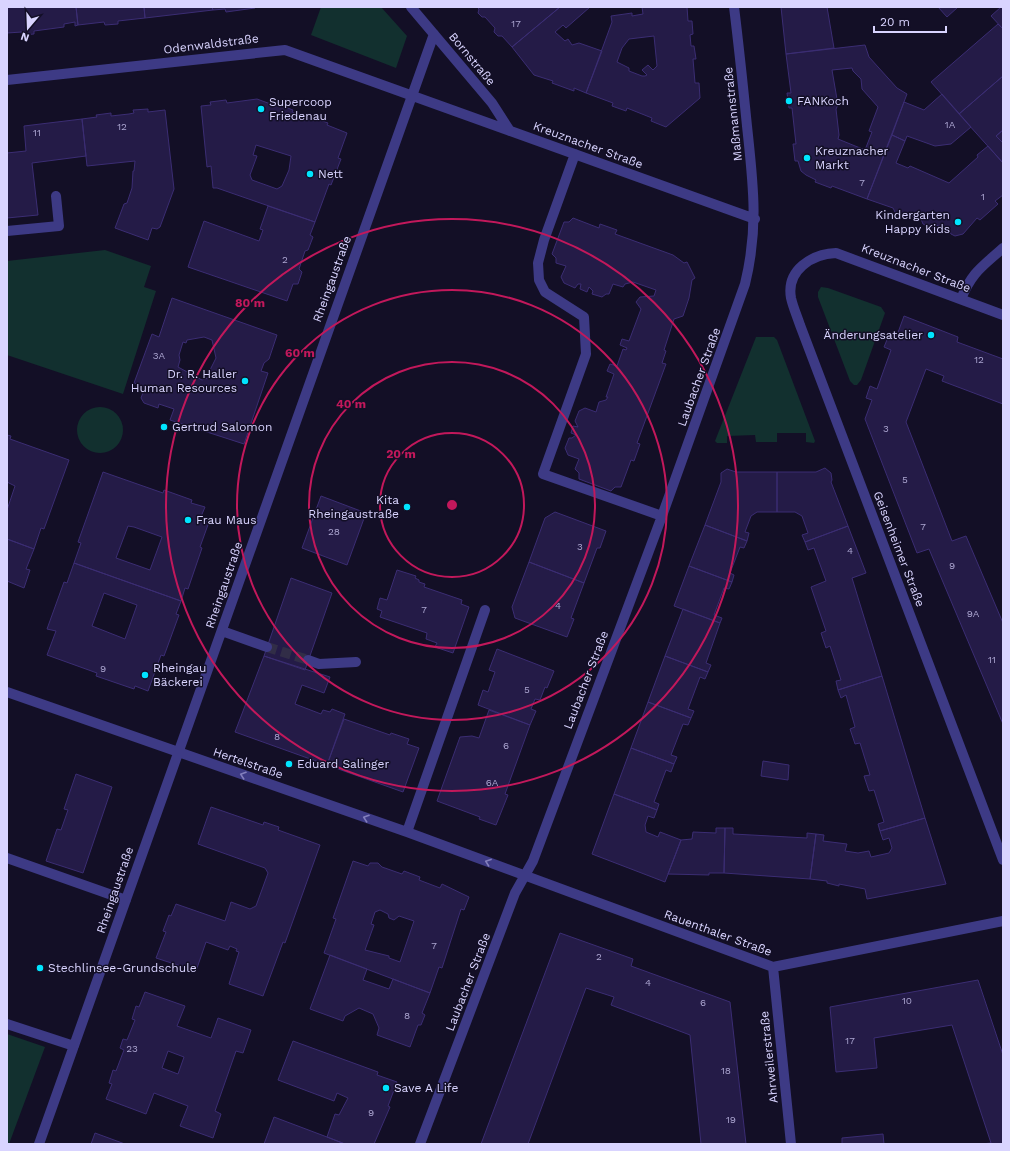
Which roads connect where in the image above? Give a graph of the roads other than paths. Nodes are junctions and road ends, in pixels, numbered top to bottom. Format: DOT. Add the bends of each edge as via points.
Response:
graph roads {
  1 [pos="411,7"];
  2 [pos="734,7"];
  3 [pos="434,34"];
  4 [pos="7,80"];
  5 [pos="411,96"];
  6 [pos="510,131"];
  7 [pos="575,154"];
  8 [pos="56,196"];
  9 [pos="755,219"];
  10 [pos="7,231"];
  11 [pos="1003,248"];
  12 [pos="818,255"];
  13 [pos="961,299"];
  14 [pos="1003,315"];
  15 [pos="662,516"];
  16 [pos="485,610"];
  17 [pos="222,631"];
  18 [pos="267,647"];
  19 [pos="308,660"];
  20 [pos="356,662"];
  21 [pos="7,692"];
  22 [pos="178,752"];
  23 [pos="407,832"];
  24 [pos="7,858"];
  25 [pos="1003,860"];
  26 [pos="525,876"];
  27 [pos="126,900"];
  28 [pos="1003,921"];
  29 [pos="773,967"];
  30 [pos="7,1024"];
  31 [pos="74,1046"];
  32 [pos="39,1144"];
  33 [pos="420,1144"];
  34 [pos="791,1144"];
  1 -- 3 [label="street, Bornstraße"];
  2 -- 9 [label="street, Maßmannstraße"];
  3 -- 5 [label="street, Rheingaustraße"];
  3 -- 6 [label="street, Bornstraße" via="492,104"];
  4 -- 5 [label="street, Odenwaldstraße" via="280,49"];
  5 -- 6 [label="street, Kreuznacher Straße"];
  5 -- 17 [label="street, Rheingaustraße"];
  6 -- 7 [label="street, Kreuznacher Straße"];
  7 -- 9 [label="street, Kreuznacher Straße"];
  7 -- 15 [label="street" via="538,263 539,280 545,292 584,317 586,354 543,474"];
  8 -- 10 [label="street" via="59,226"];
  9 -- 15 [label="street, Laubacher Straße" via="753,250 744,290"];
  11 -- 13 [label="street" via="975,273 967,283"];
  12 -- 13 [label="street, Kreuznacher Straße" via="836,253 850,257"];
  12 -- 25 [label="street, Geisenheimer Straße" via="806,262 794,278 791,291 793,304"];
  13 -- 14 [label="street, Kreuznacher Straße"];
  15 -- 26 [label="street, Laubacher Straße" via="536,853"];
  16 -- 23 [label="street"];
  17 -- 18 [label="street"];
  17 -- 22 [label="street, Rheingaustraße"];
  19 -- 20 [label="street" via="319,664"];
  21 -- 22 [label="street, Hertelstraße"];
  23 -- 22 [label="street, Hertelstraße, one-way"];
  22 -- 27 [label="street, Rheingaustraße"];
  26 -- 23 [label="street, Hertelstraße, one-way"];
  24 -- 27 [label="street"];
  26 -- 29 [label="street, Rauenthaler Straße"];
  26 -- 33 [label="street, Laubacher Straße" via="516,892"];
  27 -- 31 [label="street, Rheingaustraße"];
  28 -- 29 [label="street, Rauenthaler Straße"];
  29 -- 34 [label="street, Ahrweilerstraße"];
  30 -- 31 [label="street"];
  31 -- 32 [label="street, Rheingaustraße"];
}
